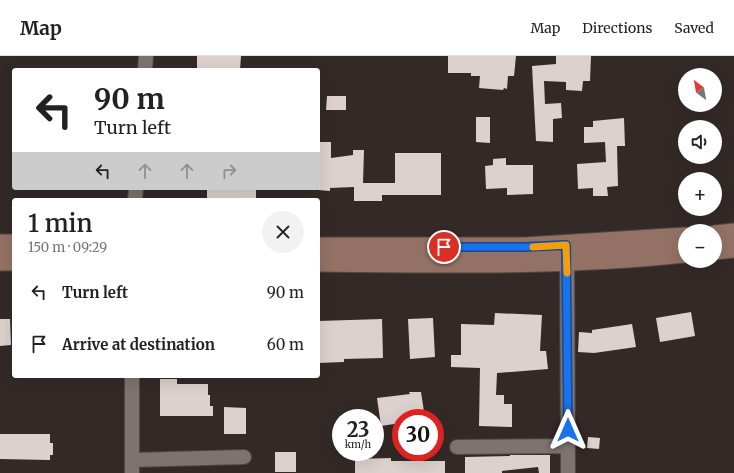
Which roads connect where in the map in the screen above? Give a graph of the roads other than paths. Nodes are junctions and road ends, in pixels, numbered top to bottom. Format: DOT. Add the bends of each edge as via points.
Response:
graph roads {
  1 [pos="146,56"];
  2 [pos="145,68"];
  3 [pos="734,233"];
  4 [pos="722,234"];
  5 [pos="678,238"];
  6 [pos="0,244"];
  7 [pos="12,244"];
  8 [pos="320,247"];
  9 [pos="734,248"];
  10 [pos="722,249"];
  11 [pos="567,253"];
  12 [pos="678,255"];
  13 [pos="0,260"];
  14 [pos="12,261"];
  15 [pos="320,262"];
  16 [pos="132,378"];
  17 [pos="568,446"];
  18 [pos="457,447"];
  19 [pos="244,458"];
  20 [pos="132,467"];
  21 [pos="568,473"];
  1 -- 2 [label="street"];
  3 -- 4 [label="street"];
  5 -- 11 [label="street"];
  6 -- 7 [label="street"];
  8 -- 11 [label="street" via="525,247"];
  9 -- 10 [label="street"];
  11 -- 12 [label="street" via="638,258"];
  11 -- 15 [label="street" via="513,264"];
  11 -- 17 [label="street"];
  13 -- 14 [label="street"];
  16 -- 20 [label="street"];
  17 -- 18 [label="street"];
  17 -- 21 [label="street"];
  19 -- 20 [label="street"];
}
